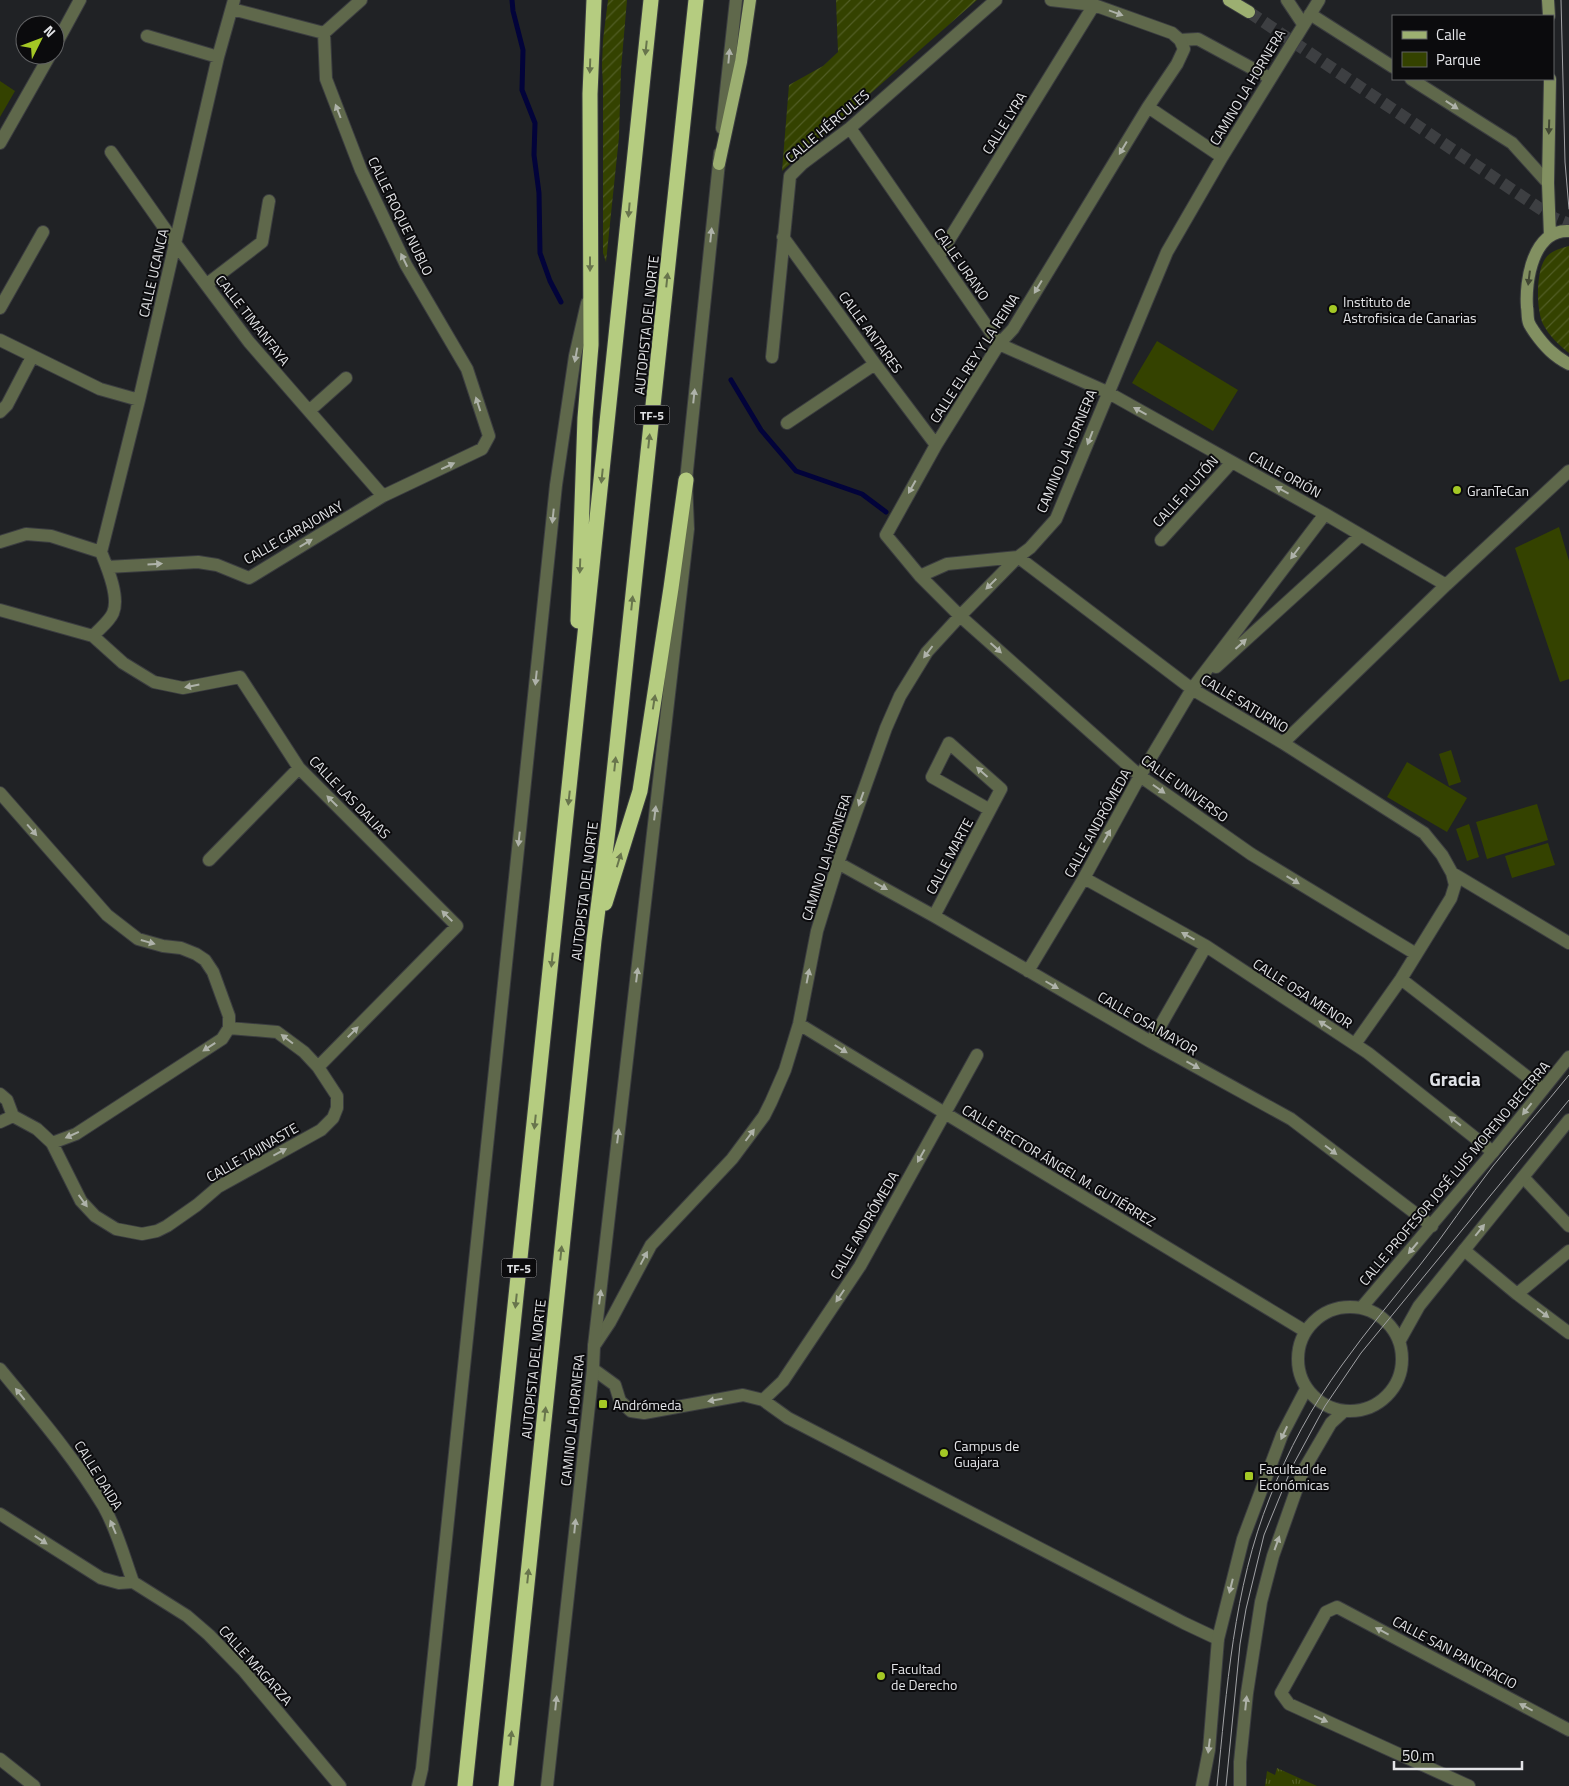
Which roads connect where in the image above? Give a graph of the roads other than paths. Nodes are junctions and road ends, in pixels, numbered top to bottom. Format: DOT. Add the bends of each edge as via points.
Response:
graph roads {
  1 [pos="80,0"];
  2 [pos="361,0"];
  3 [pos="594,0"];
  4 [pos="651,0"];
  5 [pos="696,0"];
  6 [pos="736,0"];
  7 [pos="750,0"];
  8 [pos="996,0"];
  9 [pos="1052,0"];
  10 [pos="1229,0"];
  11 [pos="1287,0"];
  12 [pos="1319,0"];
  13 [pos="1548,0"];
  14 [pos="233,4"];
  15 [pos="1094,5"];
  16 [pos="1249,12"];
  17 [pos="1549,15"];
  18 [pos="1307,19"];
  19 [pos="65,28"];
  20 [pos="324,33"];
  21 [pos="147,36"];
  22 [pos="1180,40"];
  23 [pos="218,57"];
  24 [pos="44,65"];
  25 [pos="1392,66"];
  26 [pos="1270,78"];
  27 [pos="1413,80"];
  28 [pos="1550,80"];
  29 [pos="1148,107"];
  30 [pos="850,128"];
  31 [pos="0,144"];
  32 [pos="111,152"];
  33 [pos="1222,157"];
  34 [pos="719,164"];
  35 [pos="1548,183"];
  36 [pos="268,200"];
  37 [pos="1569,231"];
  38 [pos="42,232"];
  39 [pos="1550,236"];
  40 [pos="783,237"];
  41 [pos="175,243"];
  42 [pos="939,256"];
  43 [pos="207,284"];
  44 [pos="590,290"];
  45 [pos="0,308"];
  46 [pos="0,340"];
  47 [pos="999,344"];
  48 [pos="32,357"];
  49 [pos="772,357"];
  50 [pos="875,364"];
  51 [pos="1569,364"];
  52 [pos="346,378"];
  53 [pos="1107,392"];
  54 [pos="139,400"];
  55 [pos="309,411"];
  56 [pos="0,412"];
  57 [pos="787,423"];
  58 [pos="936,445"];
  59 [pos="482,449"];
  60 [pos="1232,462"];
  61 [pos="1569,471"];
  62 [pos="686,480"];
  63 [pos="383,496"];
  64 [pos="1325,514"];
  65 [pos="1361,535"];
  66 [pos="1161,540"];
  67 [pos="0,542"];
  68 [pos="101,552"];
  69 [pos="1018,557"];
  70 [pos="106,566"];
  71 [pos="920,576"];
  72 [pos="1446,585"];
  73 [pos="0,610"];
  74 [pos="960,616"];
  75 [pos="92,636"];
  76 [pos="1192,689"];
  77 [pos="1283,743"];
  78 [pos="574,750"];
  79 [pos="300,768"];
  80 [pos="1140,776"];
  81 [pos="0,793"];
  82 [pos="990,810"];
  83 [pos="209,860"];
  84 [pos="838,863"];
  85 [pos="1452,873"];
  86 [pos="1084,878"];
  87 [pos="934,916"];
  88 [pos="594,940"];
  89 [pos="1569,943"];
  90 [pos="1206,946"];
  91 [pos="1416,954"];
  92 [pos="1028,971"];
  93 [pos="1401,978"];
  94 [pos="800,1024"];
  95 [pos="229,1028"];
  96 [pos="1151,1042"];
  97 [pos="1355,1044"];
  98 [pos="977,1055"];
  99 [pos="1569,1057"];
  100 [pos="318,1067"];
  101 [pos="1543,1089"];
  102 [pos="0,1094"];
  103 [pos="945,1113"];
  104 [pos="13,1116"];
  105 [pos="1569,1120"];
  106 [pos="0,1122"];
  107 [pos="52,1143"];
  108 [pos="1493,1152"];
  109 [pos="1523,1177"];
  110 [pos="1432,1226"];
  111 [pos="1569,1226"];
  112 [pos="1464,1250"];
  113 [pos="1569,1251"];
  114 [pos="1517,1294"];
  115 [pos="1362,1307"];
  116 [pos="1305,1330"];
  117 [pos="1569,1333"];
  118 [pos="1400,1340"];
  119 [pos="594,1346"];
  120 [pos="0,1369"];
  121 [pos="593,1370"];
  122 [pos="1306,1389"];
  123 [pos="763,1400"];
  124 [pos="1343,1412"];
  125 [pos="0,1514"];
  126 [pos="133,1582"];
  127 [pos="1218,1639"];
  128 [pos="1569,1730"];
  129 [pos="0,1759"];
  130 [pos="31,1785"];
  131 [pos="340,1786"];
  132 [pos="418,1786"];
  133 [pos="465,1786"];
  134 [pos="506,1786"];
  135 [pos="547,1786"];
  136 [pos="1202,1786"];
  137 [pos="1240,1786"];
  138 [pos="1469,1786"];
  1 -- 19 [label="street"];
  2 -- 20 [label="street"];
  3 -- 44 [label="highway, one-way" via="590,94"];
  4 -- 78 [label="highway, AUTOPISTA DEL NORTE / TF-5, one-way"];
  88 -- 5 [label="highway, AUTOPISTA DEL NORTE / TF-5, one-way"];
  34 -- 6 [label="street, one-way"];
  7 -- 34 [label="main road" via="741,62"];
  8 -- 30 [label="street, CALLE HÉRCULES"];
  9 -- 15 [label="street"];
  10 -- 16 [label="main road"];
  11 -- 18 [label="street"];
  12 -- 18 [label="street, CAMINO LA HORNERA"];
  13 -- 17 [label="main road"];
  14 -- 20 [label="street"];
  14 -- 23 [label="street, CALLE UCANCA"];
  15 -- 22 [label="street, one-way" via="1172,33"];
  15 -- 42 [label="street, CALLE LYRA"];
  18 -- 25 [label="street"];
  18 -- 26 [label="street, CAMINO LA HORNERA"];
  59 -- 20 [label="street, CALLE ROQUE NUBLO, one-way" via="489,436 467,368 406,265 361,170 326,79"];
  21 -- 23 [label="street"];
  22 -- 26 [label="street" via="1198,39"];
  22 -- 29 [label="street, CALLE EL REY Y LA REINA" via="1184,49 1177,64"];
  23 -- 41 [label="street, CALLE UCANCA"];
  24 -- 31 [label="street"];
  26 -- 33 [label="street, CAMINO LA HORNERA"];
  27 -- 35 [label="street, one-way" via="1512,143"];
  28 -- 35 [label="main road, one-way"];
  29 -- 33 [label="street"];
  29 -- 47 [label="street, CALLE EL REY Y LA REINA, one-way" via="1013,329"];
  30 -- 40 [label="street, CALLE HÉRCULES" via="790,176"];
  30 -- 42 [label="street, CALLE URANO"];
  32 -- 41 [label="street, CALLE TIMANFAYA"];
  33 -- 53 [label="street, CAMINO LA HORNERA" via="1167,252"];
  62 -- 34 [label="street, one-way"];
  35 -- 39 [label="main road"];
  36 -- 43 [label="street" via="262,242"];
  37 -- 39 [label="main road"];
  38 -- 45 [label="street"];
  39 -- 51 [label="main road, one-way" via="1539,247 1530,268 1526,296 1528,323 1545,347"];
  40 -- 49 [label="street, CALLE HÉRCULES"];
  40 -- 50 [label="street, CALLE ANTARES"];
  41 -- 43 [label="street, CALLE TIMANFAYA"];
  41 -- 54 [label="street, CALLE UCANCA"];
  42 -- 47 [label="street, CALLE URANO"];
  43 -- 55 [label="street, CALLE TIMANFAYA" via="249,342"];
  44 -- 78 [label="highway, one-way" via="591,345 585,418"];
  44 -- 132 [label="street, one-way" via="575,356 556,485"];
  46 -- 48 [label="street"];
  47 -- 53 [label="street"];
  47 -- 58 [label="street, CALLE EL REY Y LA REINA"];
  48 -- 54 [label="street" via="100,389"];
  48 -- 56 [label="street" via="7,405"];
  50 -- 57 [label="street"];
  50 -- 58 [label="street, CALLE ANTARES"];
  52 -- 55 [label="street"];
  60 -- 53 [label="street, CALLE ORIÓN, one-way"];
  53 -- 69 [label="street, CAMINO LA HORNERA, one-way" via="1056,519"];
  54 -- 68 [label="street, CALLE UCANCA"];
  55 -- 63 [label="street, CALLE TIMANFAYA"];
  58 -- 71 [label="street, CALLE EL REY Y LA REINA, one-way" via="886,535"];
  63 -- 59 [label="street, CALLE GARAJONAY, one-way"];
  64 -- 60 [label="street, CALLE ORIÓN, one-way"];
  60 -- 66 [label="street, CALLE PLUTÓN"];
  61 -- 72 [label="street"];
  88 -- 62 [label="highway, one-way" via="640,791"];
  119 -- 62 [label="street, one-way" via="688,529"];
  70 -- 63 [label="street, CALLE GARAJONAY, one-way" via="198,562 217,565 249,578"];
  64 -- 65 [label="street, CALLE ORIÓN"];
  64 -- 76 [label="street, CALLE ANDRÓMEDA, one-way"];
  65 -- 72 [label="street, CALLE ORIÓN"];
  76 -- 65 [label="street, CALLE ANDRÓMEDA, one-way"];
  67 -- 68 [label="street" via="26,534 51,536"];
  68 -- 70 [label="street"];
  69 -- 71 [label="street" via="947,564"];
  69 -- 74 [label="street, CAMINO LA HORNERA, one-way"];
  69 -- 76 [label="street, CALLE SATURNO"];
  70 -- 75 [label="street" via="115,598 113,612"];
  71 -- 74 [label="street, CALLE EL REY Y LA REINA"];
  72 -- 77 [label="street"];
  73 -- 75 [label="street, CALLE LAS DALIAS"];
  74 -- 80 [label="street, CALLE UNIVERSO, one-way"];
  74 -- 84 [label="street, CAMINO LA HORNERA, one-way" via="927,652 900,696"];
  79 -- 75 [label="street, CALLE LAS DALIAS, one-way" via="240,677 183,688 154,682"];
  76 -- 77 [label="street, CALLE SATURNO"];
  76 -- 80 [label="street, CALLE ANDRÓMEDA"];
  77 -- 85 [label="street, CALLE SATURNO" via="1424,833"];
  78 -- 133 [label="highway, AUTOPISTA DEL NORTE / TF-5, one-way"];
  79 -- 83 [label="street"];
  100 -- 79 [label="street, CALLE LAS DALIAS, one-way" via="457,926"];
  86 -- 80 [label="street, CALLE ANDRÓMEDA, one-way"];
  80 -- 91 [label="street, CALLE UNIVERSO, one-way" via="1251,854"];
  81 -- 95 [label="street, one-way" via="107,915 138,939 181,948 205,960 213,972 229,1016"];
  82 -- 82 [label="street, CALLE MARTE, one-way" via="1001,789 949,742 932,777"];
  82 -- 87 [label="street, CALLE MARTE"];
  84 -- 87 [label="street, CALLE OSA MAYOR, one-way"];
  94 -- 84 [label="street, CAMINO LA HORNERA, one-way" via="817,931"];
  85 -- 89 [label="street"];
  85 -- 91 [label="street" via="1454,886 1451,898"];
  90 -- 86 [label="street, CALLE OSA MENOR, one-way"];
  86 -- 92 [label="street, CALLE ANDRÓMEDA"];
  87 -- 92 [label="street, CALLE OSA MAYOR"];
  134 -- 88 [label="highway, AUTOPISTA DEL NORTE / TF-5, one-way"];
  90 -- 96 [label="street"];
  97 -- 90 [label="street, CALLE OSA MENOR, one-way"];
  91 -- 93 [label="street"];
  92 -- 96 [label="street, CALLE OSA MAYOR, one-way"];
  93 -- 97 [label="street"];
  93 -- 101 [label="street"];
  94 -- 103 [label="street, CALLE RECTOR ÁNGEL M. GUTIÉRREZ, one-way"];
  119 -- 94 [label="street, CAMINO LA HORNERA, one-way" via="651,1245 732,1159 764,1116 785,1070"];
  100 -- 95 [label="street, CALLE TAJINASTE, one-way" via="277,1032"];
  95 -- 107 [label="street, one-way" via="222,1039 84,1129"];
  96 -- 110 [label="street, CALLE OSA MAYOR, one-way" via="1291,1119"];
  108 -- 97 [label="street, CALLE OSA MENOR, one-way"];
  98 -- 103 [label="street, CALLE ANDRÓMEDA"];
  99 -- 101 [label="street, CALLE PROFESOR JOSÉ LUIS MORENO BECERRA"];
  107 -- 100 [label="street, CALLE TAJINASTE, one-way" via="81,1201 94,1216 116,1229 142,1234 157,1231 218,1187 321,1130 334,1118 336,1096"];
  101 -- 108 [label="street, CALLE PROFESOR JOSÉ LUIS MORENO BECERRA, one-way"];
  102 -- 104 [label="street"];
  103 -- 116 [label="street, CALLE RECTOR ÁNGEL M. GUTIÉRREZ"];
  103 -- 123 [label="street, CALLE ANDRÓMEDA, one-way" via="860,1266 783,1381"];
  104 -- 106 [label="street"];
  104 -- 107 [label="street" via="37,1129"];
  105 -- 109 [label="street"];
  108 -- 110 [label="street, CALLE PROFESOR JOSÉ LUIS MORENO BECERRA"];
  109 -- 111 [label="street"];
  112 -- 109 [label="street, one-way"];
  110 -- 115 [label="street, CALLE PROFESOR JOSÉ LUIS MORENO BECERRA, one-way"];
  112 -- 114 [label="street"];
  112 -- 118 [label="street" via="1419,1306"];
  113 -- 114 [label="street"];
  114 -- 117 [label="street, one-way"];
  115 -- 116 [label="street" via="1339,1307 1319,1316"];
  115 -- 118 [label="street" via="1387,1322"];
  116 -- 122 [label="street" via="1298,1349 1297,1367"];
  118 -- 124 [label="street" via="1403,1366 1395,1388 1372,1407"];
  119 -- 121 [label="street, CAMINO LA HORNERA"];
  126 -- 120 [label="street, CALLE DAIDA, one-way" via="105,1508 62,1446"];
  123 -- 121 [label="street, one-way" via="743,1395 644,1413 631,1411 620,1401 615,1385"];
  135 -- 121 [label="street, CAMINO LA HORNERA, one-way"];
  122 -- 124 [label="street" via="1326,1406"];
  122 -- 127 [label="street, one-way" via="1282,1435 1243,1539"];
  123 -- 127 [label="street" via="788,1418"];
  137 -- 124 [label="street, one-way" via="1247,1693 1261,1602 1272,1556 1302,1472 1331,1423"];
  125 -- 126 [label="street, one-way" via="101,1578 119,1583"];
  126 -- 131 [label="street, CALLE MAGARZA" via="187,1616 209,1635 243,1670"];
  127 -- 136 [label="street, one-way" via="1209,1750"];
  128 -- 138 [label="street, CALLE SAN PANCRACIO, one-way" via="1338,1607 1326,1612 1281,1693 1289,1704"];
  129 -- 130 [label="street"];
}
